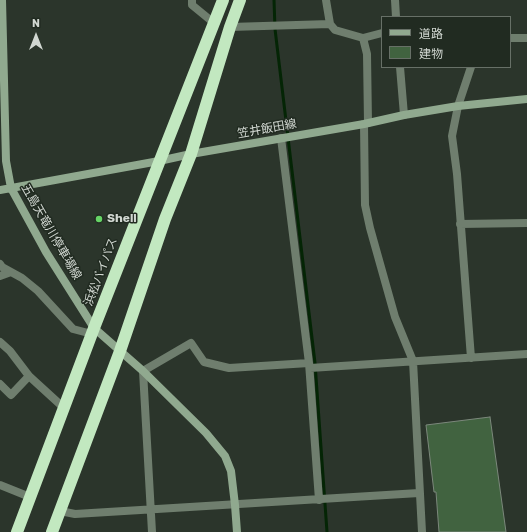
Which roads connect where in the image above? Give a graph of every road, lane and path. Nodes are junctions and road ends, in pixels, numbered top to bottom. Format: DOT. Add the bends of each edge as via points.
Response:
graph roads {
  1 [pos="2,0"];
  2 [pos="192,0"];
  3 [pos="222,0"];
  4 [pos="240,0"];
  5 [pos="326,0"];
  6 [pos="395,0"];
  7 [pos="1,11"];
  8 [pos="396,16"];
  9 [pos="214,23"];
  10 [pos="330,24"];
  11 [pos="230,27"];
  12 [pos="381,33"];
  13 [pos="364,38"];
  14 [pos="511,38"];
  15 [pos="527,38"];
  16 [pos="400,68"];
  17 [pos="471,68"];
  18 [pos="527,99"];
  19 [pos="458,106"];
  20 [pos="404,115"];
  21 [pos="366,124"];
  22 [pos="281,138"];
  23 [pos="191,154"];
  24 [pos="159,161"];
  25 [pos="11,188"];
  26 [pos="0,190"];
  27 [pos="527,223"];
  28 [pos="460,224"];
  29 [pos="0,264"];
  30 [pos="11,272"];
  31 [pos="0,276"];
  32 [pos="93,331"];
  33 [pos="0,342"];
  34 [pos="120,351"];
  35 [pos="527,354"];
  36 [pos="470,358"];
  37 [pos="413,361"];
  38 [pos="309,365"];
  39 [pos="143,371"];
  40 [pos="29,376"];
  41 [pos="0,384"];
  42 [pos="64,408"];
  43 [pos="0,485"];
  44 [pos="420,493"];
  45 [pos="30,497"];
  46 [pos="319,500"];
  47 [pos="235,504"];
  48 [pos="150,510"];
  49 [pos="60,511"];
  50 [pos="17,532"];
  51 [pos="52,532"];
  52 [pos="152,532"];
  53 [pos="237,532"];
  54 [pos="422,532"];
  1 -- 7 [label="main road, 五島天竜川停車場線"];
  2 -- 9 [label="street" via="192,5"];
  3 -- 9 [label="highway, 浜松バイパス"];
  4 -- 11 [label="highway"];
  5 -- 10 [label="street"];
  6 -- 8 [label="street"];
  7 -- 25 [label="main road, 五島天竜川停車場線" via="6,161"];
  9 -- 24 [label="highway, 浜松バイパス"];
  10 -- 11 [label="street"];
  10 -- 13 [label="street" via="335,30"];
  11 -- 23 [label="highway"];
  12 -- 13 [label="street"];
  13 -- 21 [label="street" via="367,54"];
  14 -- 15 [label="street"];
  16 -- 20 [label="street"];
  17 -- 19 [label="street"];
  18 -- 19 [label="main road, 笠井飯田線"];
  19 -- 20 [label="main road, 笠井飯田線"];
  19 -- 28 [label="street" via="452,136"];
  20 -- 21 [label="main road, 笠井飯田線"];
  21 -- 22 [label="main road, 笠井飯田線"];
  21 -- 37 [label="street" via="365,205 395,317"];
  22 -- 23 [label="main road, 笠井飯田線"];
  22 -- 38 [label="street"];
  23 -- 24 [label="main road, 笠井飯田線"];
  23 -- 34 [label="highway" via="165,219"];
  24 -- 25 [label="main road, 笠井飯田線"];
  24 -- 32 [label="highway, 浜松バイパス"];
  25 -- 26 [label="main road, 笠井飯田線"];
  25 -- 32 [label="main road, 五島天竜川停車場線"];
  27 -- 28 [label="street"];
  28 -- 36 [label="street"];
  29 -- 30 [label="street"];
  30 -- 31 [label="street"];
  30 -- 32 [label="street" via="38,291 73,329"];
  32 -- 34 [label="main road, 五島天竜川停車場線"];
  32 -- 42 [label="highway, 浜松バイパス"];
  33 -- 40 [label="street"];
  34 -- 39 [label="main road, 五島天竜川停車場線"];
  34 -- 49 [label="highway"];
  35 -- 36 [label="street"];
  36 -- 37 [label="street"];
  37 -- 38 [label="street"];
  37 -- 44 [label="street"];
  38 -- 39 [label="street" via="229,368 204,362 191,344"];
  38 -- 46 [label="street"];
  39 -- 47 [label="main road, 五島天竜川停車場線" via="206,433 225,456 231,471"];
  39 -- 48 [label="street"];
  40 -- 41 [label="street" via="11,394"];
  40 -- 42 [label="street"];
  42 -- 45 [label="highway, 浜松バイパス"];
  43 -- 45 [label="street"];
  44 -- 46 [label="street"];
  44 -- 54 [label="street"];
  45 -- 50 [label="highway, 浜松バイパス"];
  46 -- 47 [label="street"];
  47 -- 48 [label="street"];
  47 -- 53 [label="main road, 五島天竜川停車場線"];
  48 -- 49 [label="street" via="75,514"];
  48 -- 52 [label="street"];
  49 -- 51 [label="highway"];
}
